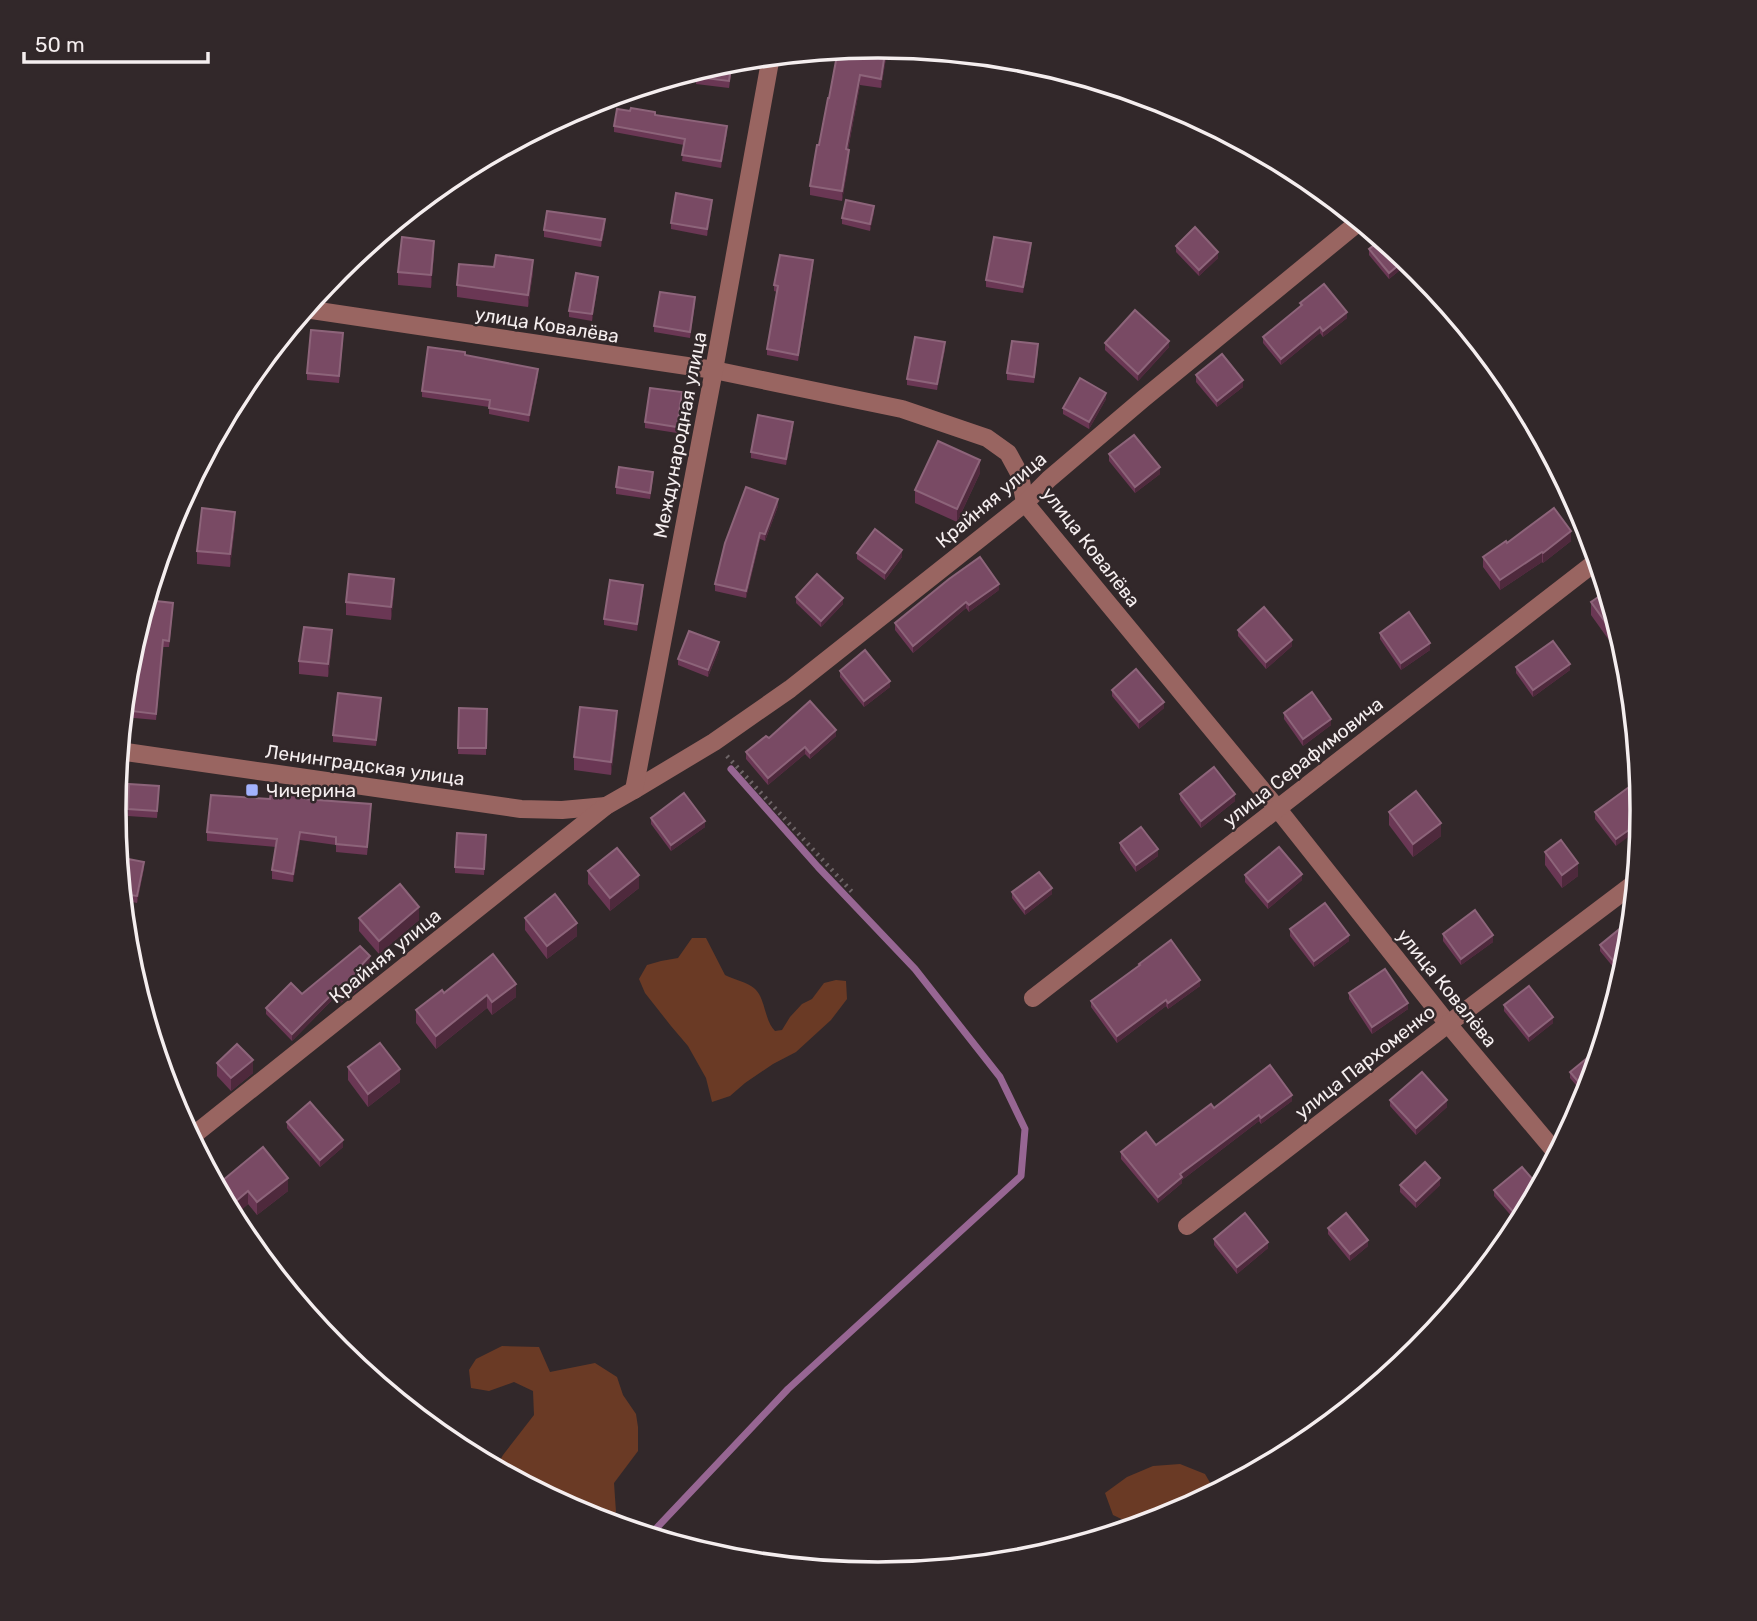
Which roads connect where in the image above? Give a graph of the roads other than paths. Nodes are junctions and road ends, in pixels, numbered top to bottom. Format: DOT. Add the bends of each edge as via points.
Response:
graph roads {
  1 [pos="769,66"];
  2 [pos="1353,227"];
  3 [pos="315,312"];
  4 [pos="714,370"];
  5 [pos="1025,503"];
  6 [pos="1590,566"];
  7 [pos="128,752"];
  8 [pos="634,790"];
  9 [pos="606,806"];
  10 [pos="1277,808"];
  11 [pos="1627,889"];
  12 [pos="1033,998"];
  13 [pos="1448,1024"];
  14 [pos="198,1132"];
  15 [pos="1552,1147"];
  16 [pos="1188,1226"];
  1 -- 4 [label="street, Международная улица"];
  2 -- 5 [label="street, Крайняя улица" via="1143,399"];
  3 -- 4 [label="street, улица Ковалёва"];
  4 -- 5 [label="street, улица Ковалёва" via="902,409 987,438 1008,453 1020,475"];
  4 -- 8 [label="street, Международная улица"];
  5 -- 8 [label="street, Крайняя улица" via="790,689"];
  5 -- 10 [label="street, улица Ковалёва"];
  6 -- 10 [label="street, улица Серафимовича"];
  7 -- 9 [label="street, Ленинградская улица" via="521,809"];
  8 -- 9 [label="street"];
  9 -- 14 [label="street, Крайняя улица"];
  10 -- 12 [label="street, улица Серафимовича"];
  10 -- 13 [label="street, улица Ковалёва"];
  11 -- 13 [label="street, улица Пархоменко"];
  13 -- 15 [label="street, улица Ковалёва"];
  13 -- 16 [label="street, улица Пархоменко"];
}
